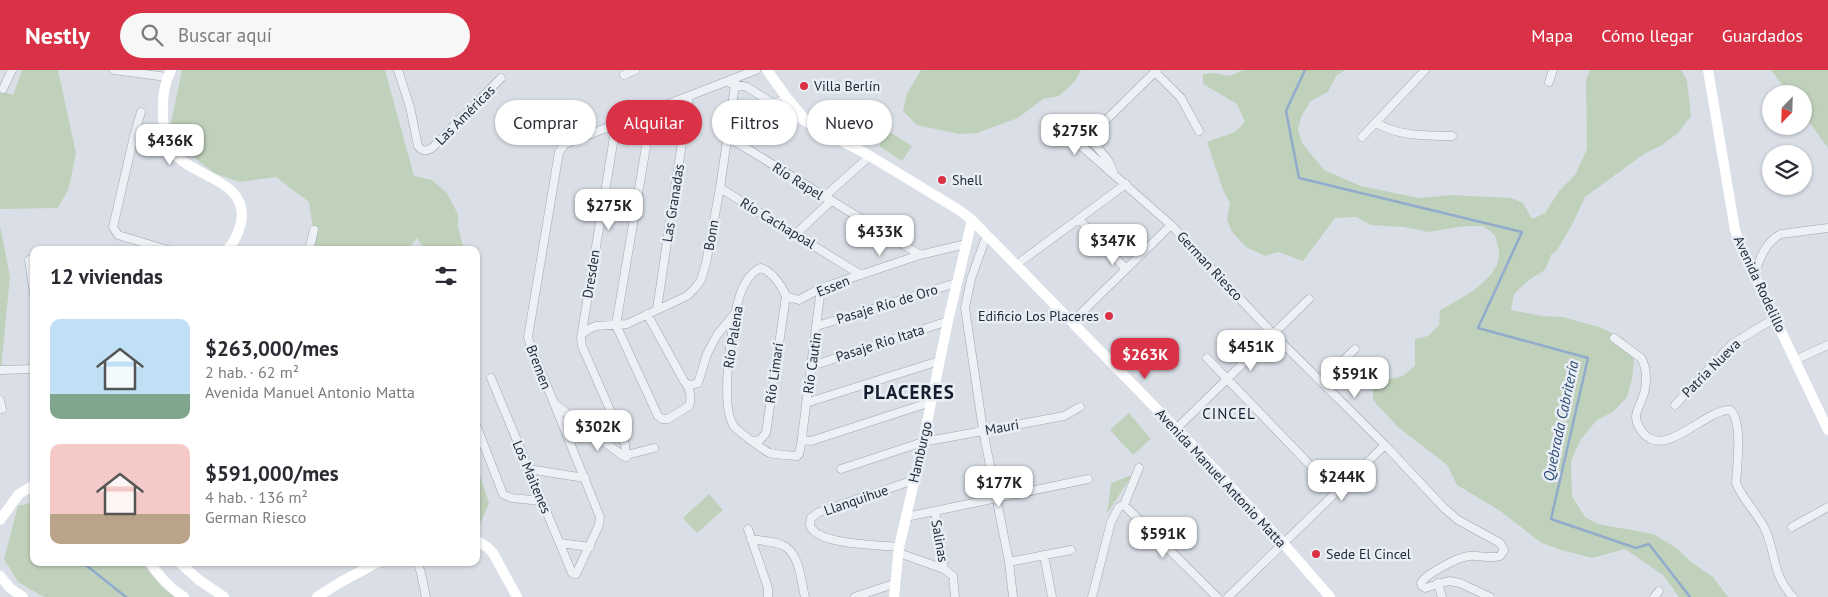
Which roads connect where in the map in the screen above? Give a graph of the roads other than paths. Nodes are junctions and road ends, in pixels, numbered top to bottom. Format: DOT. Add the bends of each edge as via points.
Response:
graph roads {
  1 [pos="12,70"];
  2 [pos="114,70"];
  3 [pos="398,70"];
  4 [pos="635,70"];
  5 [pos="767,70"];
  6 [pos="1425,70"];
  7 [pos="1553,70"];
  8 [pos="1708,70"];
  9 [pos="753,71"];
  10 [pos="1156,71"];
  11 [pos="169,74"];
  12 [pos="624,75"];
  13 [pos="502,78"];
  14 [pos="735,81"];
  15 [pos="1549,82"];
  16 [pos="747,87"];
  17 [pos="3,89"];
  18 [pos="689,96"];
  19 [pos="787,98"];
  20 [pos="678,100"];
  21 [pos="733,100"];
  22 [pos="768,100"];
  23 [pos="783,100"];
  24 [pos="141,112"];
  25 [pos="797,117"];
  26 [pos="807,122"];
  27 [pos="1376,122"];
  28 [pos="606,129"];
  29 [pos="1199,131"];
  30 [pos="1086,134"];
  31 [pos="1452,136"];
  32 [pos="1362,137"];
  33 [pos="613,145"];
  34 [pos="645,145"];
  35 [pos="727,145"];
  36 [pos="741,145"];
  37 [pos="850,145"];
  38 [pos="870,156"];
  39 [pos="1114,173"];
  40 [pos="1126,184"];
  41 [pos="720,188"];
  42 [pos="827,199"];
  43 [pos="972,220"];
  44 [pos="1080,220"];
  45 [pos="1171,225"];
  46 [pos="1828,228"];
  47 [pos="314,230"];
  48 [pos="796,234"];
  49 [pos="987,234"];
  50 [pos="966,244"];
  51 [pos="156,246"];
  52 [pos="231,246"];
  53 [pos="310,246"];
  54 [pos="920,255"];
  55 [pos="29,260"];
  56 [pos="1016,265"];
  57 [pos="30,267"];
  58 [pos="1126,269"];
  59 [pos="1754,274"];
  60 [pos="861,275"];
  61 [pos="956,282"];
  62 [pos="821,288"];
  63 [pos="786,296"];
  64 [pos="1309,299"];
  65 [pos="657,309"];
  66 [pos="736,311"];
  67 [pos="647,314"];
  68 [pos="1775,318"];
  69 [pos="583,320"];
  70 [pos="948,321"];
  71 [pos="1071,323"];
  72 [pos="612,325"];
  73 [pos="817,326"];
  74 [pos="582,334"];
  75 [pos="1273,334"];
  76 [pos="1614,338"];
  77 [pos="1828,345"];
  78 [pos="1355,349"];
  79 [pos="1207,358"];
  80 [pos="1795,360"];
  81 [pos="939,361"];
  82 [pos="812,366"];
  83 [pos="30,369"];
  84 [pos="0,370"];
  85 [pos="491,378"];
  86 [pos="1227,379"];
  87 [pos="1321,382"];
  88 [pos="687,384"];
  89 [pos="0,400"];
  90 [pos="553,402"];
  91 [pos="931,402"];
  92 [pos="806,403"];
  93 [pos="1675,405"];
  94 [pos="1080,407"];
  95 [pos="2,409"];
  96 [pos="1176,429"];
  97 [pos="983,430"];
  98 [pos="1828,430"];
  99 [pos="480,434"];
  100 [pos="802,438"];
  101 [pos="753,440"];
  102 [pos="923,442"];
  103 [pos="1385,445"];
  104 [pos="654,448"];
  105 [pos="626,457"];
  106 [pos="1139,468"];
  107 [pos="841,469"];
  108 [pos="528,470"];
  109 [pos="585,478"];
  110 [pos="1088,479"];
  111 [pos="914,480"];
  112 [pos="30,487"];
  113 [pos="1336,492"];
  114 [pos="996,498"];
  115 [pos="542,501"];
  116 [pos="1124,505"];
  117 [pos="1828,507"];
  118 [pos="935,511"];
  119 [pos="2,514"];
  120 [pos="906,517"];
  121 [pos="1792,527"];
  122 [pos="748,529"];
  123 [pos="751,539"];
  124 [pos="560,542"];
  125 [pos="480,543"];
  126 [pos="1283,543"];
  127 [pos="590,547"];
  128 [pos="899,550"];
  129 [pos="1071,550"];
  130 [pos="1044,555"];
  131 [pos="1009,562"];
  132 [pos="152,566"];
  133 [pos="183,566"];
  134 [pos="370,566"];
  135 [pos="418,566"];
  136 [pos="944,569"];
  137 [pos="0,576"];
  138 [pos="1438,583"];
  139 [pos="895,591"];
  140 [pos="23,597"];
  141 [pos="184,597"];
  142 [pos="224,597"];
  143 [pos="317,597"];
  144 [pos="426,597"];
  145 [pos="517,597"];
  146 [pos="768,597"];
  147 [pos="806,597"];
  148 [pos="855,597"];
  149 [pos="955,597"];
  150 [pos="1014,597"];
  151 [pos="1052,597"];
  152 [pos="1092,597"];
  153 [pos="1217,597"];
  154 [pos="1228,597"];
  155 [pos="1330,597"];
  156 [pos="1442,597"];
  157 [pos="1490,597"];
  158 [pos="1793,597"];
  1 -- 17 [label="street"];
  2 -- 11 [label="street"];
  3 -- 13 [label="street, Las Américas" via="418,146 425,151 432,148"];
  4 -- 12 [label="street"];
  5 -- 19 [label="street, Avenida Manuel Antonio Matta"];
  6 -- 27 [label="street"];
  7 -- 15 [label="street"];
  8 -- 59 [label="street, Avenida Rodelillo" via="1735,230"];
  9 -- 14 [label="street"];
  9 -- 16 [label="street" via="746,79"];
  10 -- 29 [label="street" via="1181,98"];
  10 -- 30 [label="street" via="1102,124"];
  11 -- 52 [label="street" via="163,91 163,119 169,146 186,164 224,184 235,195 242,218"];
  14 -- 16 [label="street"];
  14 -- 18 [label="street"];
  14 -- 21 [label="street, Bonn"];
  16 -- 22 [label="street"];
  18 -- 20 [label="street"];
  18 -- 65 [label="street, Las Granadas"];
  19 -- 23 [label="street"];
  19 -- 26 [label="street, Avenida Manuel Antonio Matta"];
  24 -- 51 [label="street" via="113,227 118,234"];
  25 -- 26 [label="street"];
  27 -- 31 [label="street" via="1385,129"];
  27 -- 32 [label="street"];
  28 -- 90 [label="street, Bremen" via="565,144 559,152 528,337"];
  30 -- 39 [label="street, German Riesco" via="1108,160"];
  30 -- 39 [label="street, German Riesco" via="1079,137 1079,144"];
  33 -- 69 [label="street, Dresden"];
  34 -- 72 [label="street"];
  35 -- 41 [label="street, Bonn"];
  36 -- 42 [label="street, Río Rapel"];
  37 -- 38 [label="street, Avenida Manuel Antonio Matta"];
  38 -- 42 [label="street"];
  38 -- 43 [label="street, Avenida Manuel Antonio Matta"];
  39 -- 40 [label="street, German Riesco"];
  40 -- 44 [label="street"];
  40 -- 45 [label="street, German Riesco"];
  41 -- 48 [label="street, Río Cachapoal"];
  41 -- 65 [label="street, Bonn" via="701,280 687,296"];
  42 -- 48 [label="street"];
  42 -- 54 [label="street, Río Rapel"];
  43 -- 49 [label="street, Avenida Manuel Antonio Matta"];
  43 -- 50 [label="street, Hamburgo"];
  44 -- 56 [label="street"];
  44 -- 58 [label="street"];
  45 -- 58 [label="street"];
  45 -- 75 [label="street, German Riesco"];
  46 -- 59 [label="street" via="1775,237"];
  47 -- 53 [label="street"];
  48 -- 60 [label="street, Río Cachapoal"];
  49 -- 56 [label="street, Avenida Manuel Antonio Matta"];
  49 -- 97 [label="street" via="971,279 965,308"];
  50 -- 54 [label="street, Essen"];
  50 -- 61 [label="street, Hamburgo"];
  54 -- 60 [label="street, Essen"];
  55 -- 57 [label="street"];
  56 -- 71 [label="street, Avenida Manuel Antonio Matta"];
  58 -- 71 [label="street"];
  59 -- 68 [label="street, Avenida Rodelillo"];
  60 -- 62 [label="street, Essen"];
  61 -- 70 [label="street, Hamburgo"];
  61 -- 73 [label="street, Pasaje Río de Oro"];
  62 -- 63 [label="street, Essen" via="799,300"];
  62 -- 73 [label="street, Río Cautin"];
  63 -- 66 [label="street, Río Palena" via="767,271 760,268 746,283"];
  63 -- 101 [label="street, Río Limarí" via="766,433 760,440"];
  64 -- 75 [label="street"];
  65 -- 67 [label="street, Bonn"];
  66 -- 88 [label="street" via="717,335 698,383"];
  66 -- 101 [label="street, Río Palena" via="726,387 728,414 738,431"];
  67 -- 72 [label="street, Bonn" via="627,324"];
  67 -- 88 [label="street"];
  68 -- 80 [label="street, Avenida Rodelillo"];
  68 -- 93 [label="street, Patria Nueva" via="1732,344"];
  69 -- 72 [label="street, Bonn"];
  69 -- 74 [label="street, Dresden"];
  70 -- 81 [label="street, Hamburgo"];
  70 -- 82 [label="street, Pasaje Río Itata"];
  71 -- 96 [label="street, Avenida Manuel Antonio Matta"];
  72 -- 74 [label="street, Bonn" via="589,329"];
  72 -- 88 [label="street" via="658,416 668,419 689,406 691,399"];
  73 -- 82 [label="street, Río Cautin"];
  74 -- 105 [label="street, Dresden" via="582,346 625,444"];
  75 -- 86 [label="street"];
  75 -- 87 [label="street, German Riesco"];
  76 -- 158 [label="street" via="1643,362 1645,388 1636,420 1648,438 1660,442 1670,440 1716,413 1730,410 1734,413 1738,428 1736,483 1764,528 1774,565"];
  77 -- 80 [label="street"];
  78 -- 87 [label="street"];
  79 -- 86 [label="street"];
  80 -- 98 [label="street, Avenida Rodelillo"];
  81 -- 91 [label="street, Hamburgo"];
  81 -- 92 [label="street"];
  82 -- 92 [label="street, Río Cautin"];
  83 -- 84 [label="street"];
  85 -- 108 [label="street, Los Maitenes"];
  86 -- 96 [label="street"];
  86 -- 113 [label="street"];
  87 -- 103 [label="street, German Riesco"];
  89 -- 95 [label="street"];
  90 -- 105 [label="street, Bremen"];
  90 -- 109 [label="street"];
  91 -- 100 [label="street" via="811,441 806,442"];
  91 -- 102 [label="street, Hamburgo"];
  92 -- 100 [label="street, Río Cautin"];
  94 -- 97 [label="street, Mauri" via="1064,416"];
  96 -- 126 [label="street, Avenida Manuel Antonio Matta"];
  97 -- 102 [label="street, Mauri"];
  97 -- 114 [label="street"];
  99 -- 115 [label="street" via="503,494 511,498"];
  100 -- 101 [label="street, Río Palena" via="797,456 770,453"];
  102 -- 107 [label="street, Mauri"];
  102 -- 111 [label="street, Hamburgo"];
  103 -- 113 [label="street"];
  103 -- 138 [label="street, German Riesco" via="1450,515 1503,547 1504,553 1496,557 1460,558 1421,583 1425,588"];
  104 -- 105 [label="street"];
  106 -- 116 [label="street"];
  108 -- 109 [label="street"];
  108 -- 115 [label="street, Los Maitenes"];
  109 -- 127 [label="street" via="600,517 600,525"];
  110 -- 114 [label="street"];
  111 -- 120 [label="street, Hamburgo"];
  111 -- 128 [label="street, Llanquihue" via="819,512 811,518 812,530 822,536"];
  112 -- 119 [label="street" via="19,494"];
  113 -- 126 [label="street"];
  114 -- 118 [label="street"];
  114 -- 131 [label="street"];
  115 -- 124 [label="street, Los Maitenes"];
  116 -- 152 [label="street" via="1119,507 1112,522"];
  116 -- 153 [label="street"];
  117 -- 121 [label="street"];
  118 -- 120 [label="street"];
  118 -- 136 [label="street, Salinas"];
  120 -- 128 [label="street, Hamburgo"];
  122 -- 123 [label="street"];
  123 -- 146 [label="street" via="768,588"];
  123 -- 147 [label="street" via="785,546 796,561"];
  124 -- 127 [label="street"];
  124 -- 127 [label="street, Los Maitenes" via="575,575"];
  125 -- 145 [label="street" via="492,553"];
  126 -- 154 [label="street"];
  126 -- 155 [label="street, Avenida Manuel Antonio Matta"];
  128 -- 136 [label="street"];
  128 -- 139 [label="street, Hamburgo"];
  129 -- 130 [label="street"];
  130 -- 131 [label="street"];
  130 -- 151 [label="street"];
  131 -- 150 [label="street"];
  132 -- 141 [label="street"];
  133 -- 142 [label="street"];
  134 -- 143 [label="street"];
  135 -- 144 [label="street"];
  136 -- 149 [label="street, Salinas" via="953,576"];
  137 -- 140 [label="street"];
  138 -- 156 [label="street"];
  138 -- 157 [label="street, German Riesco" via="1460,583"];
  139 -- 148 [label="street"];
}
